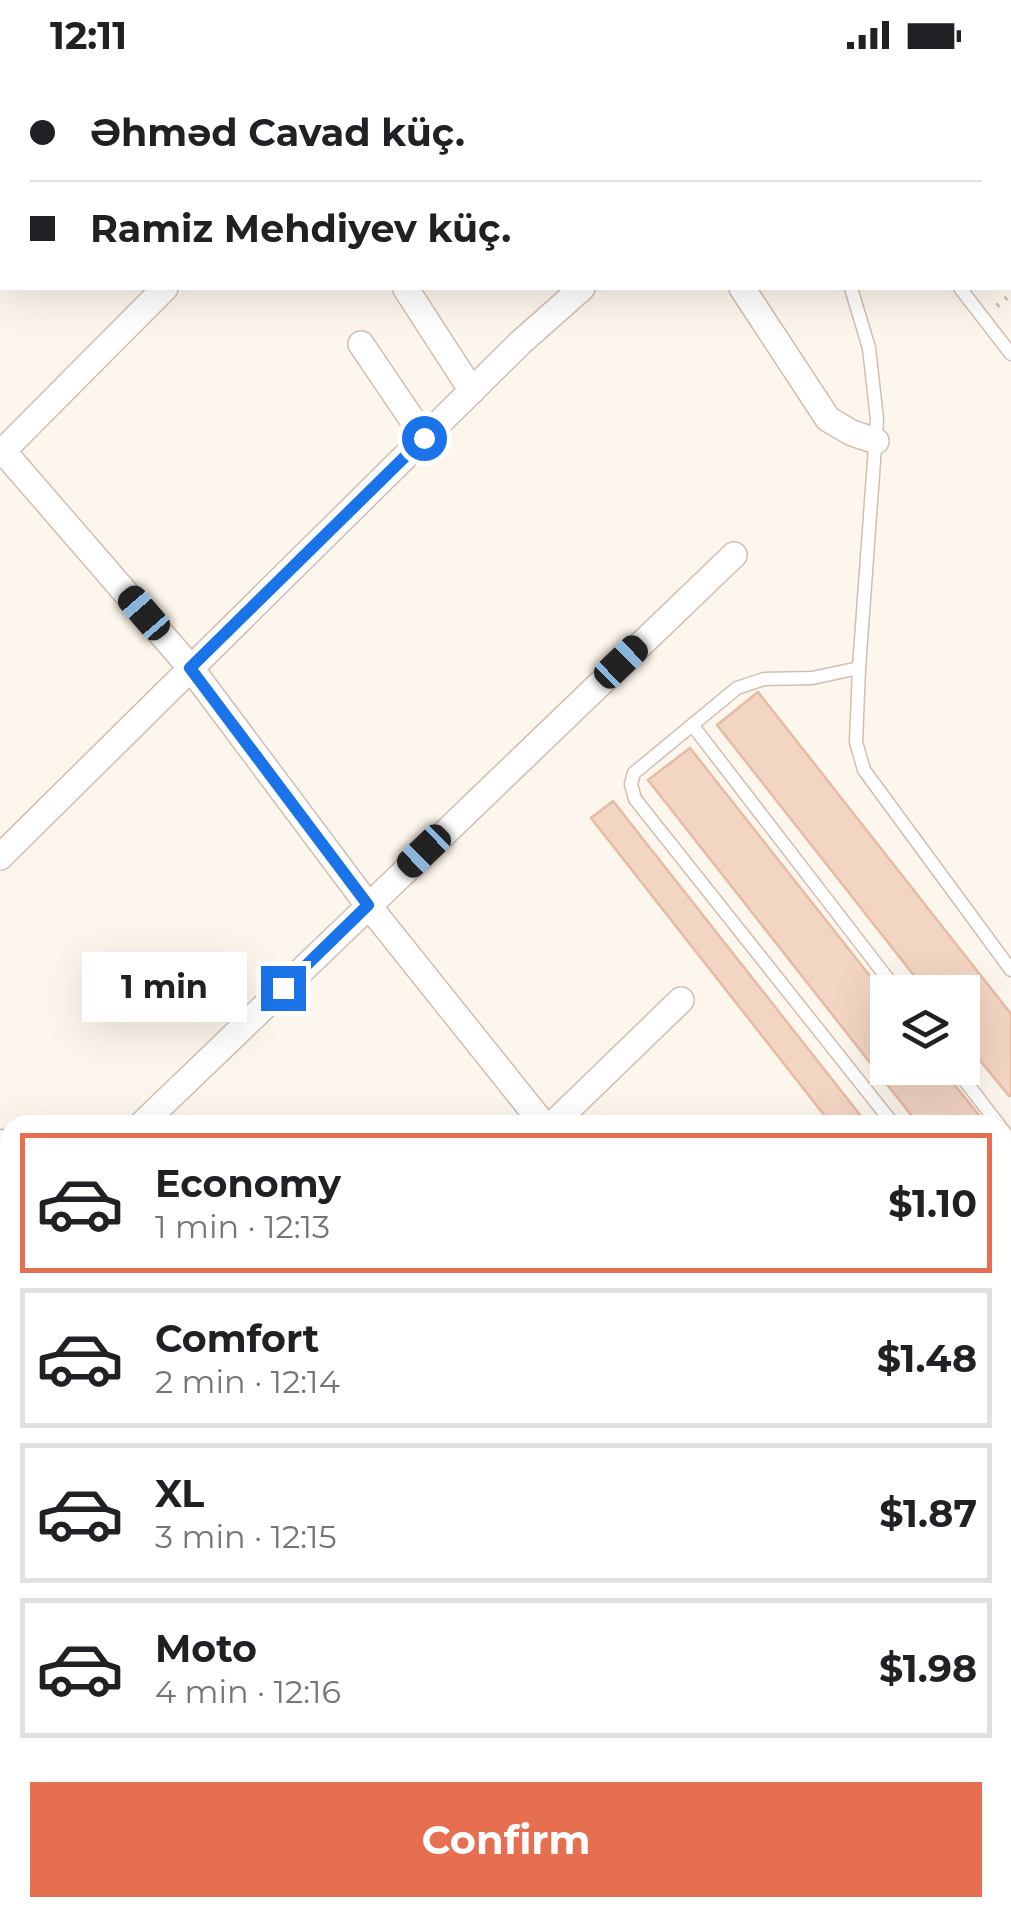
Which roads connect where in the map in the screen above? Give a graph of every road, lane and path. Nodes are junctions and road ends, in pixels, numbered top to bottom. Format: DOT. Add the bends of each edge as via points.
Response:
graph roads {
  1 [pos="163,290"];
  2 [pos="407,290"];
  3 [pos="580,290"];
  4 [pos="743,290"];
  5 [pos="852,290"];
  6 [pos="962,290"];
  7 [pos="360,344"];
  8 [pos="1011,354"];
  9 [pos="472,391"];
  10 [pos="424,438"];
  11 [pos="876,441"];
  12 [pos="2,452"];
  13 [pos="734,555"];
  14 [pos="190,668"];
  15 [pos="860,668"];
  16 [pos="694,726"];
  17 [pos="0,856"];
  18 [pos="368,905"];
  19 [pos="1011,970"];
  20 [pos="885,975"];
  21 [pos="681,1000"];
  22 [pos="968,1085"];
  23 [pos="151,1115"];
  24 [pos="536,1115"];
  25 [pos="562,1115"];
  26 [pos="886,1115"];
  27 [pos="991,1115"];
  1 -- 12 [label="street"];
  2 -- 9 [label="street"];
  3 -- 9 [label="street"];
  4 -- 11 [label="street" via="828,418"];
  5 -- 11 [label="lane" via="869,348"];
  6 -- 8 [label="lane"];
  7 -- 10 [label="street"];
  9 -- 10 [label="street"];
  10 -- 14 [label="street"];
  11 -- 15 [label="lane"];
  12 -- 14 [label="street"];
  13 -- 18 [label="street"];
  14 -- 17 [label="street"];
  14 -- 18 [label="street"];
  15 -- 16 [label="lane" via="738,688"];
  15 -- 19 [label="lane" via="856,742 864,770"];
  16 -- 20 [label="lane"];
  16 -- 26 [label="lane" via="634,772 635,799"];
  18 -- 23 [label="street"];
  18 -- 24 [label="street"];
  21 -- 25 [label="street"];
  22 -- 27 [label="lane"];
}
